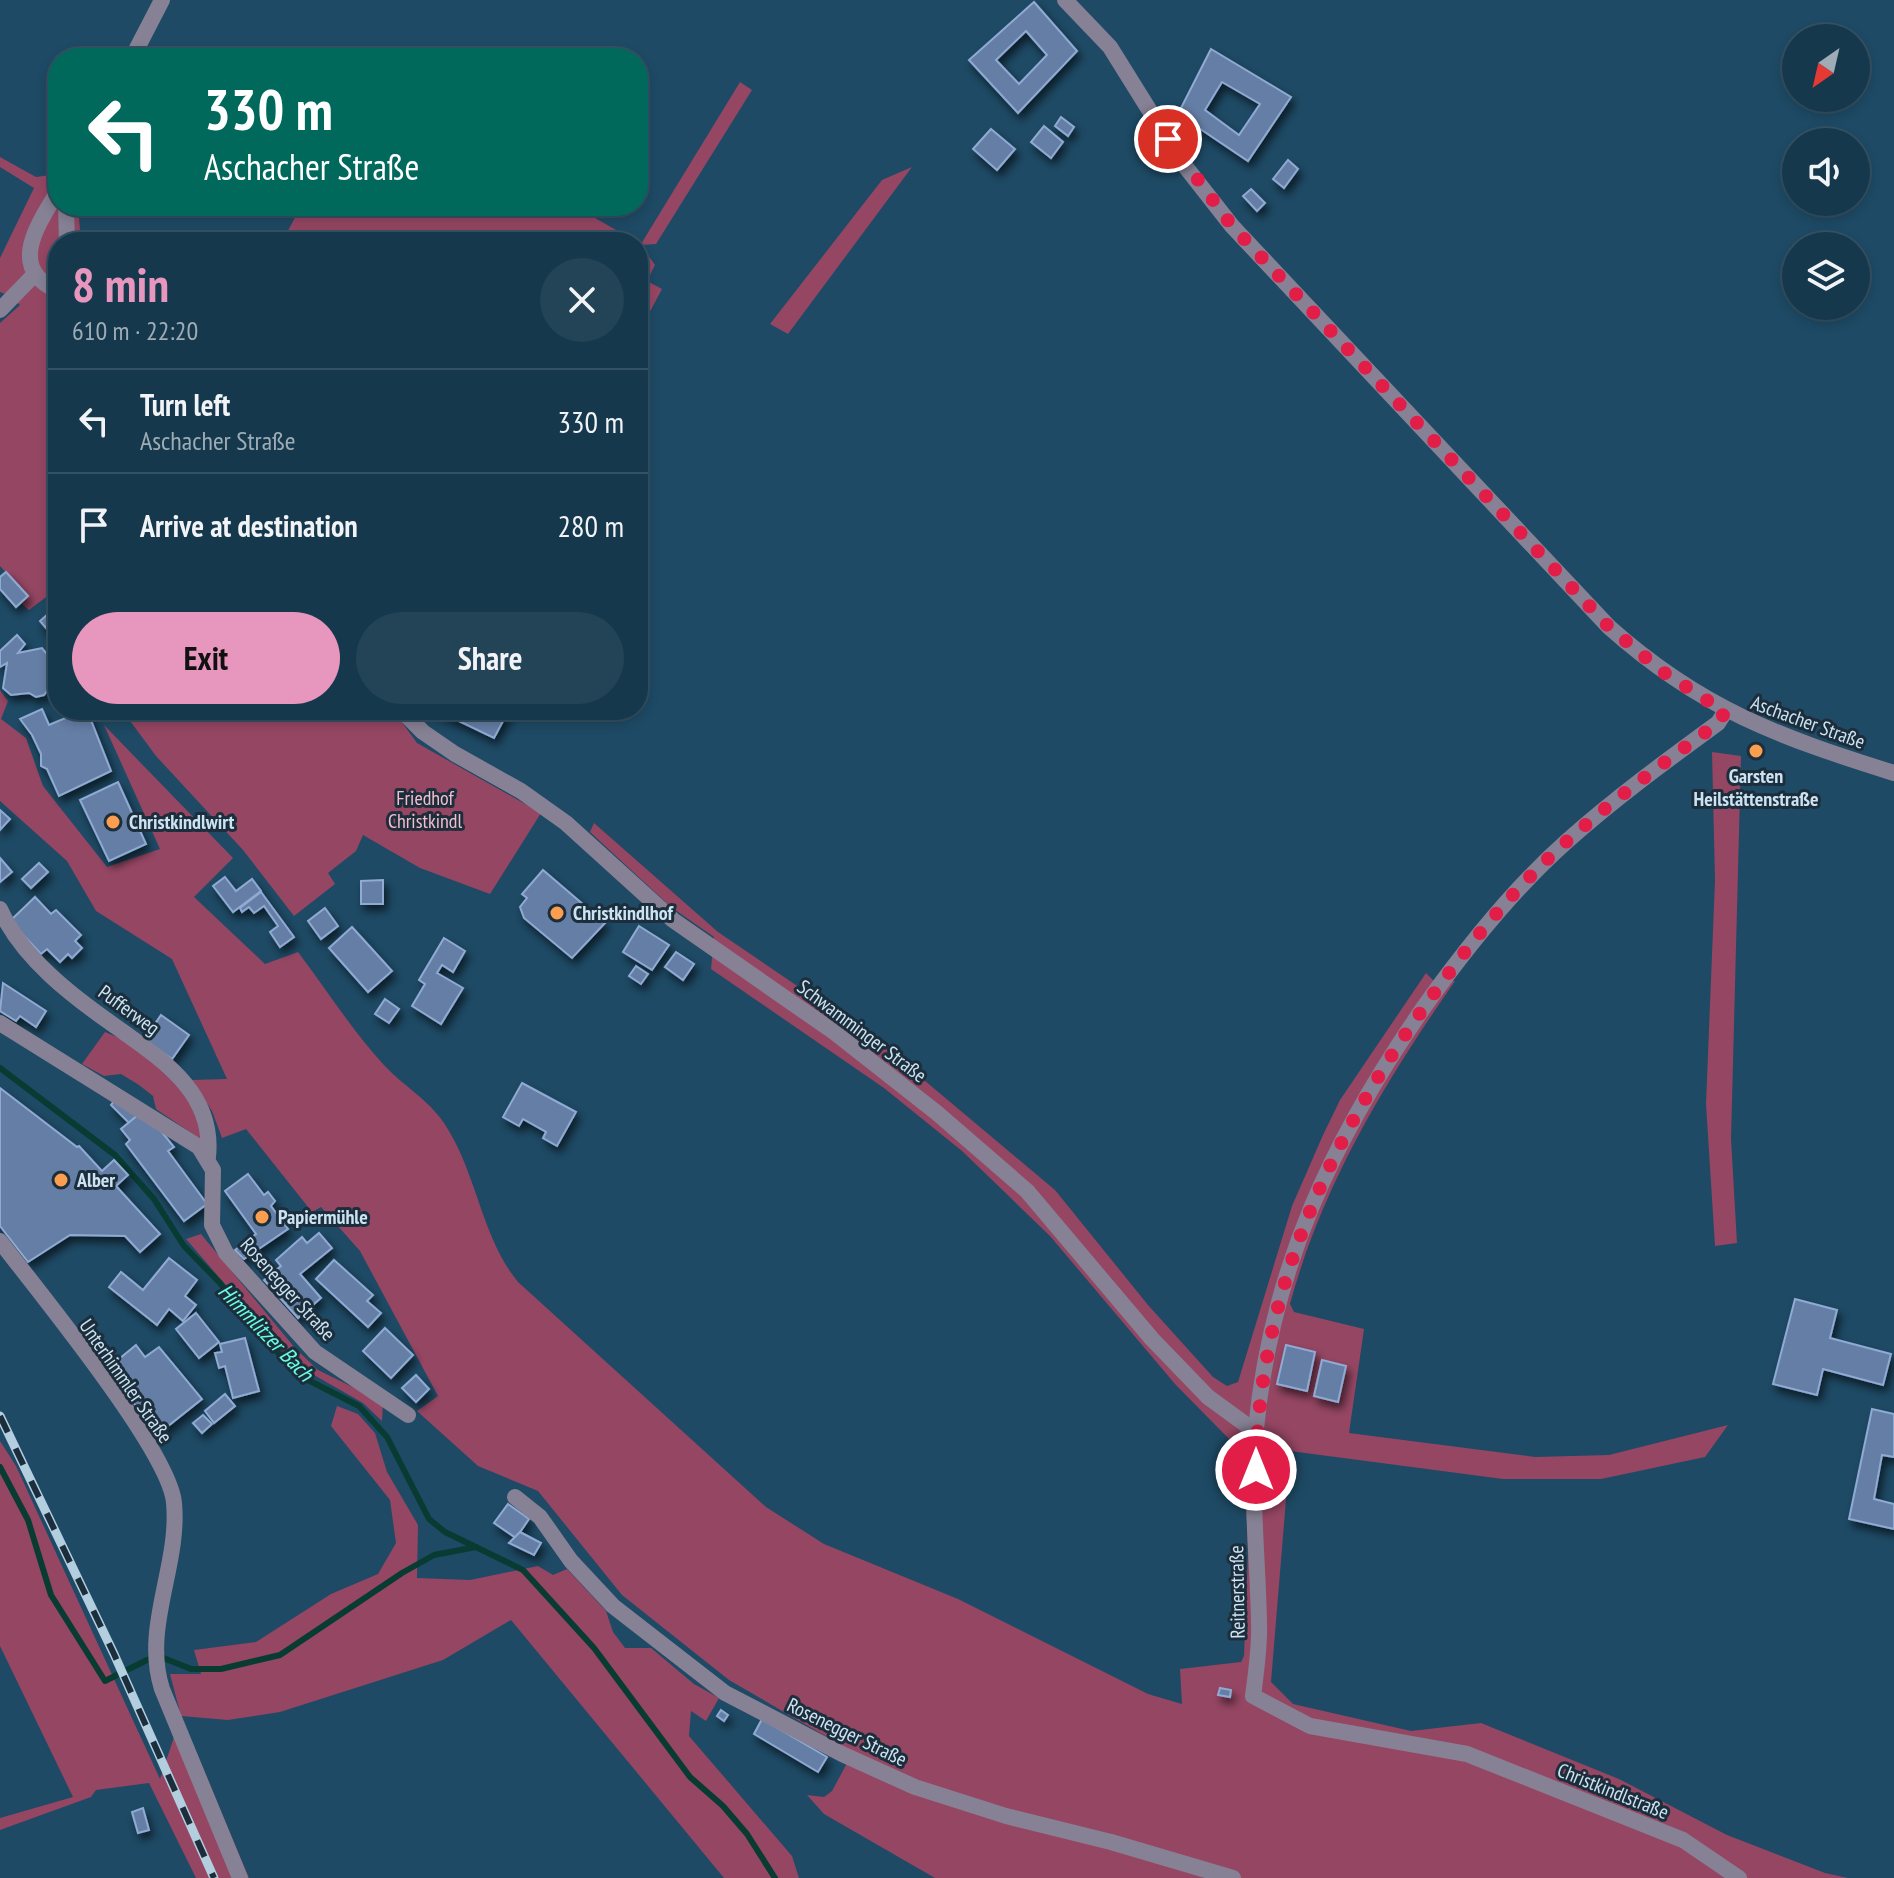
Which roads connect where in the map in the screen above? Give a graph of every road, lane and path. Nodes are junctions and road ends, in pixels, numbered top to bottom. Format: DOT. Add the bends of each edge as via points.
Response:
graph roads {
  1 [pos="162,0"];
  2 [pos="1065,0"];
  3 [pos="137,48"];
  4 [pos="48,212"];
  5 [pos="34,275"];
  6 [pos="48,284"];
  7 [pos="0,310"];
  8 [pos="1725,712"];
  9 [pos="411,720"];
  10 [pos="1894,773"];
  11 [pos="0,909"];
  12 [pos="0,1023"];
  13 [pos="208,1157"];
  14 [pos="0,1241"];
  15 [pos="408,1415"];
  16 [pos="1256,1432"];
  17 [pos="515,1497"];
  18 [pos="1467,1754"];
  19 [pos="240,1878"];
  20 [pos="1233,1878"];
  21 [pos="1739,1878"];
  1 -- 3 [label="street"];
  2 -- 8 [label="street, Aschacher Straße" via="1110,47 1181,161 1232,226 1609,627 1673,680"];
  4 -- 5 [label="street" via="32,246 29,264"];
  5 -- 6 [label="street"];
  5 -- 7 [label="street"];
  8 -- 10 [label="street, Aschacher Straße" via="1798,743"];
  8 -- 16 [label="street, Reitnerstraße" via="1718,723 1628,788 1518,890 1476,938 1385,1064 1354,1114 1306,1214 1273,1325"];
  9 -- 16 [label="street, Schwamminger Straße" via="566,823 673,920 834,1032 937,1113 1027,1191 1208,1397"];
  11 -- 13 [label="street, Pufferweg" via="15,935 54,978 180,1076 202,1111 210,1141"];
  12 -- 13 [label="street" via="160,1120"];
  13 -- 15 [label="street, Rosenegger Straße" via="213,1170 212,1225 226,1253 315,1352"];
  14 -- 19 [label="street, Unterhimmler Straße" via="153,1451 172,1492 173,1553 156,1666"];
  16 -- 18 [label="street, Reitnerstraße" via="1260,1627 1253,1696 1310,1726"];
  17 -- 20 [label="street, Rosenegger Straße" via="540,1517 613,1606 725,1693 915,1787"];
  18 -- 21 [label="street, Christkindlstraße" via="1683,1840"];
}
